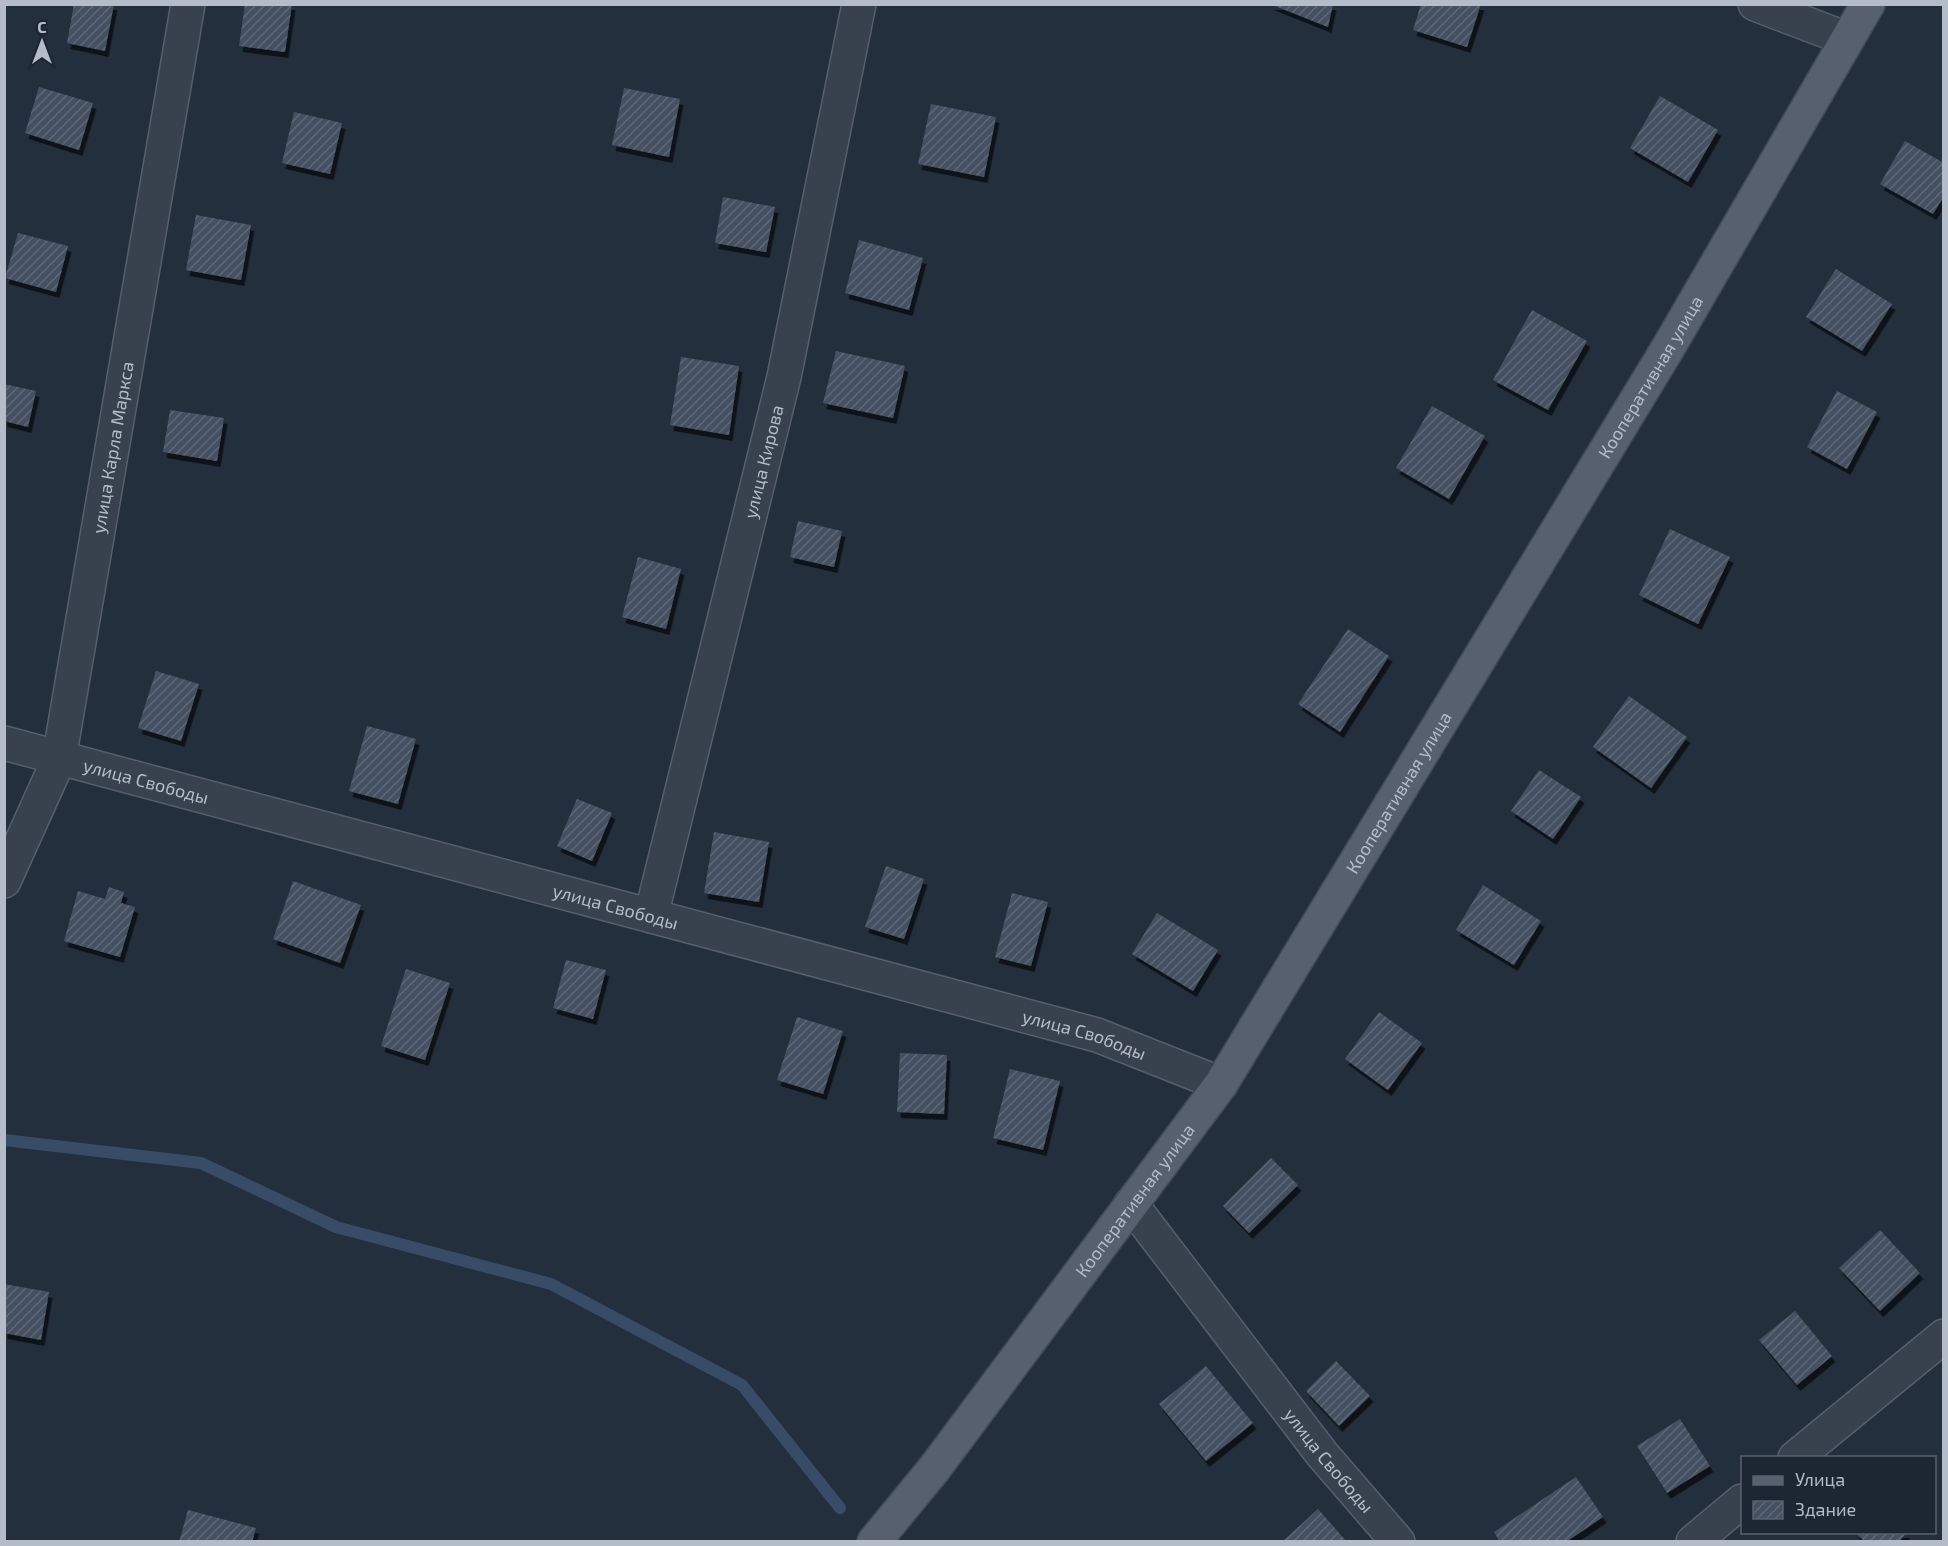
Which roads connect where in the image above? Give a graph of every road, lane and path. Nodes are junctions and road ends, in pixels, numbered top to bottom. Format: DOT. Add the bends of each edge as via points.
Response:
graph roads {
  1 [pos="188,4"];
  2 [pos="858,4"];
  3 [pos="1755,4"];
  4 [pos="1869,4"];
  5 [pos="1847,39"];
  6 [pos="4,743"];
  7 [pos="59,759"];
  8 [pos="4,881"];
  9 [pos="651,916"];
  10 [pos="1221,1084"];
  11 [pos="1131,1204"];
  12 [pos="1944,1336"];
  13 [pos="1797,1456"];
  14 [pos="1741,1503"];
  15 [pos="874,1542"];
  16 [pos="1398,1542"];
  17 [pos="1693,1542"];
  1 -- 7 [label="street, улица Карла Маркса"];
  2 -- 9 [label="street, улица Кирова" via="784,377"];
  3 -- 5 [label="street"];
  4 -- 5 [label="main road, Кооперативная улица"];
  5 -- 10 [label="main road, Кооперативная улица" via="1668,348"];
  6 -- 7 [label="street, улица Свободы"];
  7 -- 8 [label="street, улица Карла Маркса"];
  7 -- 9 [label="street, улица Свободы"];
  9 -- 10 [label="street, улица Свободы" via="1097,1035"];
  10 -- 11 [label="main road, Кооперативная улица"];
  11 -- 15 [label="main road, Кооперативная улица" via="934,1469"];
  11 -- 16 [label="street, улица Свободы" via="1322,1454"];
  12 -- 13 [label="street"];
  14 -- 17 [label="street"];
}
